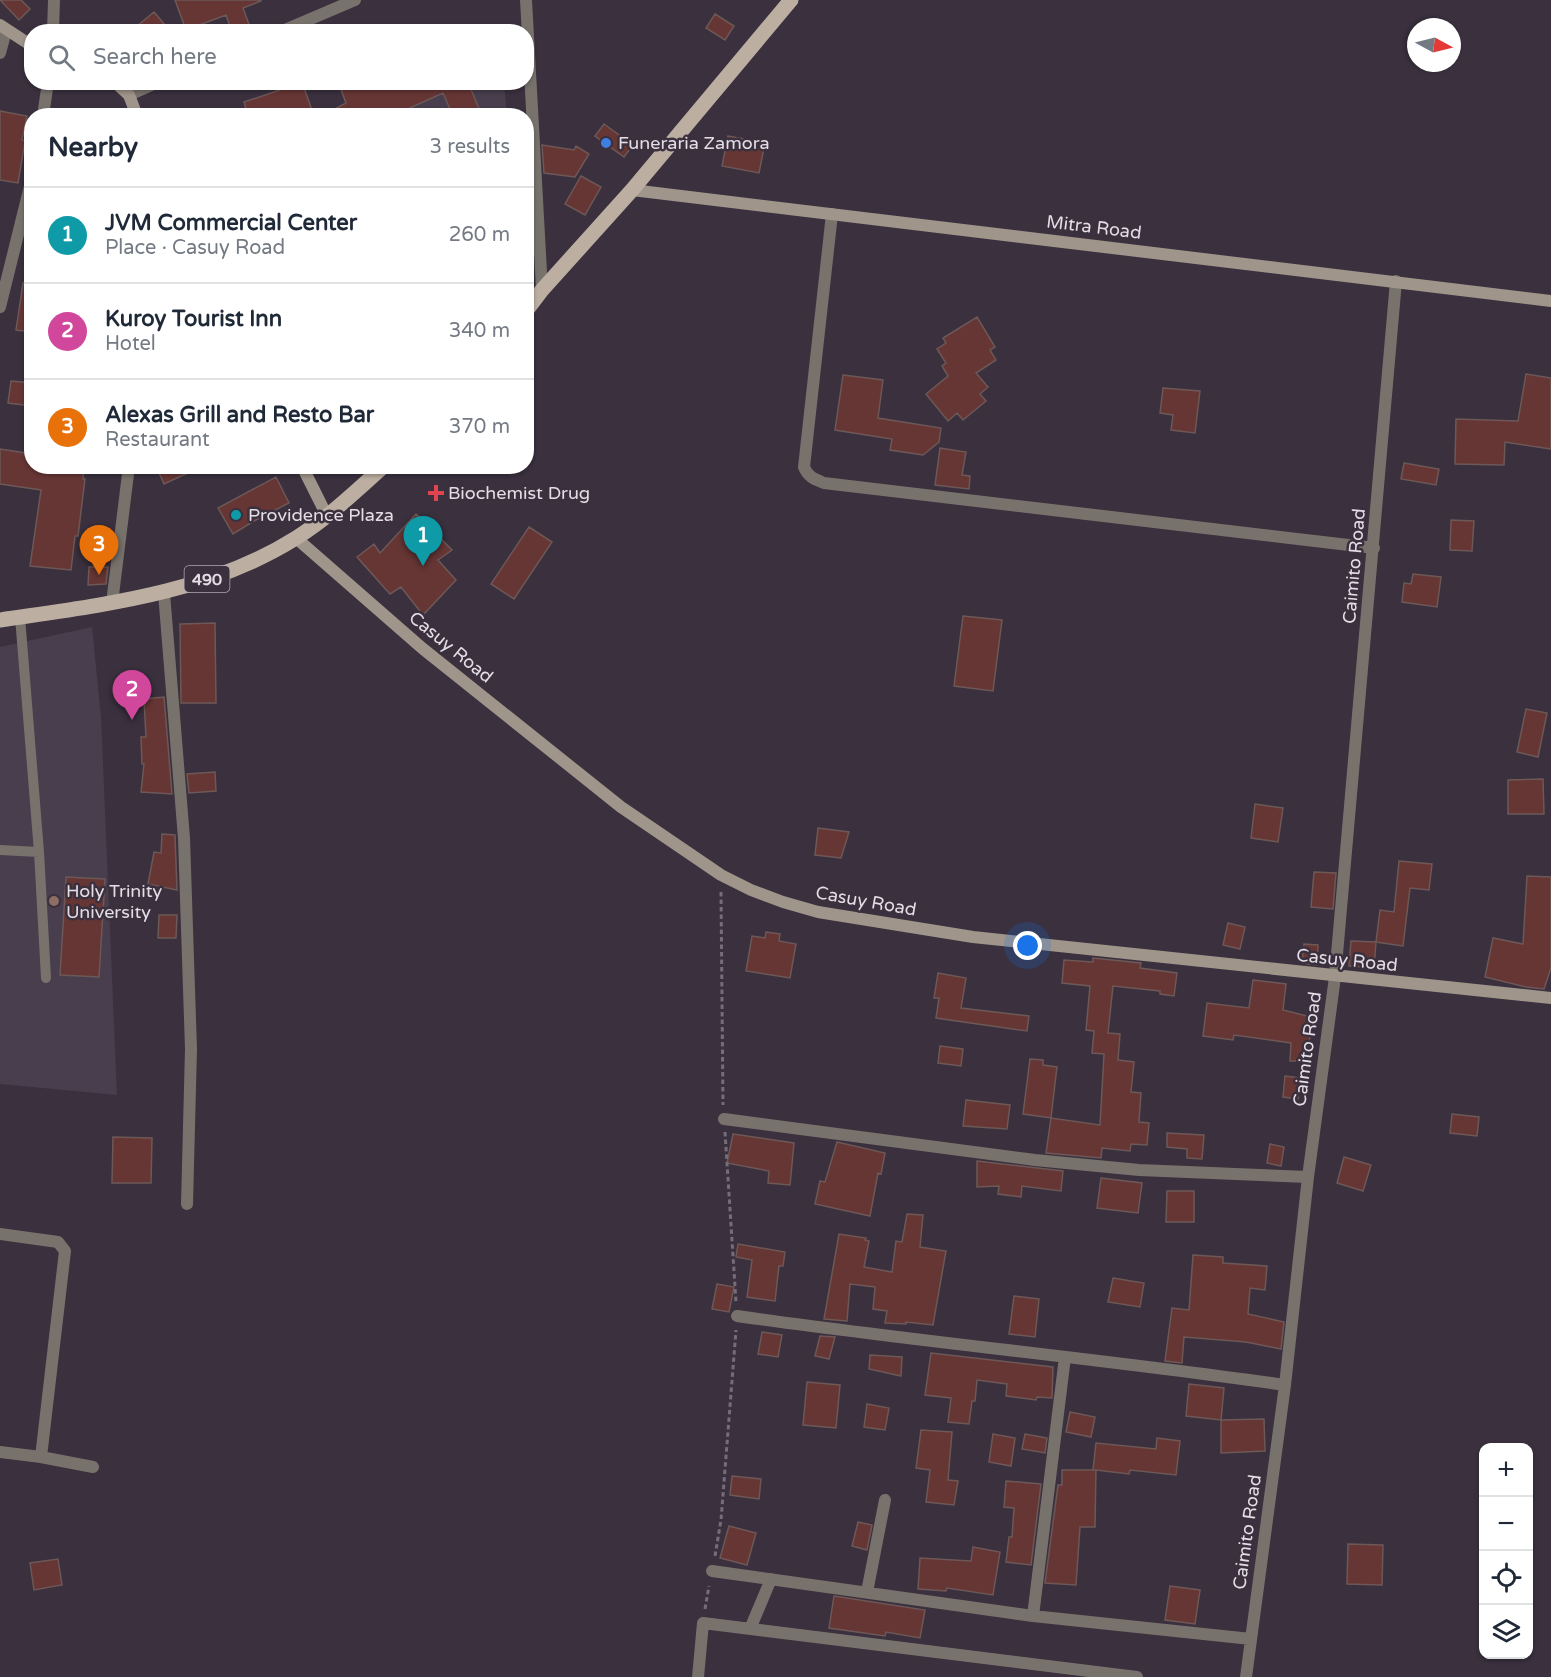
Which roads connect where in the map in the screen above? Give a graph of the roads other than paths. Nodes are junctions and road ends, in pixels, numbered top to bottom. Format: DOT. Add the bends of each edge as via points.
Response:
graph roads {
  1 [pos="54,0"];
  2 [pos="355,0"];
  3 [pos="526,0"];
  4 [pos="791,0"];
  5 [pos="53,24"];
  6 [pos="299,24"];
  7 [pos="527,24"];
  8 [pos="3,28"];
  9 [pos="24,41"];
  10 [pos="0,53"];
  11 [pos="47,90"];
  12 [pos="124,90"];
  13 [pos="140,90"];
  14 [pos="531,90"];
  15 [pos="129,95"];
  16 [pos="44,108"];
  17 [pos="134,108"];
  18 [pos="532,108"];
  19 [pos="534,145"];
  20 [pos="632,190"];
  21 [pos="24,210"];
  22 [pos="832,214"];
  23 [pos="1396,281"];
  24 [pos="542,290"];
  25 [pos="534,300"];
  26 [pos="1551,301"];
  27 [pos="0,307"];
  28 [pos="128,474"];
  29 [pos="306,474"];
  30 [pos="375,474"];
  31 [pos="327,516"];
  32 [pos="296,538"];
  33 [pos="1374,548"];
  34 [pos="164,593"];
  35 [pos="112,603"];
  36 [pos="20,617"];
  37 [pos="0,620"];
  38 [pos="0,850"];
  39 [pos="39,852"];
  40 [pos="1335,977"];
  41 [pos="46,978"];
  42 [pos="1551,998"];
  43 [pos="724,1119"];
  44 [pos="1308,1177"];
  45 [pos="187,1204"];
  46 [pos="0,1234"];
  47 [pos="737,1316"];
  48 [pos="1065,1357"];
  49 [pos="1285,1385"];
  50 [pos="0,1452"];
  51 [pos="41,1456"];
  52 [pos="93,1467"];
  53 [pos="885,1500"];
  54 [pos="712,1571"];
  55 [pos="771,1579"];
  56 [pos="867,1592"];
  57 [pos="1033,1616"];
  58 [pos="750,1629"];
  59 [pos="1251,1639"];
  60 [pos="698,1677"];
  61 [pos="1137,1677"];
  62 [pos="1246,1677"];
  1 -- 5 [label="street"];
  2 -- 6 [label="street"];
  3 -- 7 [label="street"];
  4 -- 20 [label="main road"];
  8 -- 9 [label="street"];
  8 -- 10 [label="street"];
  11 -- 16 [label="street"];
  12 -- 15 [label="street"];
  13 -- 15 [label="street"];
  14 -- 18 [label="street"];
  15 -- 17 [label="street"];
  19 -- 24 [label="street"];
  20 -- 22 [label="street, Mitra Road"];
  20 -- 24 [label="main road"];
  21 -- 27 [label="street"];
  22 -- 23 [label="street, Mitra Road"];
  22 -- 33 [label="street" via="804,467 807,475 824,483"];
  23 -- 26 [label="street, Mitra Road"];
  23 -- 33 [label="street, Caimito Road"];
  24 -- 25 [label="main road"];
  28 -- 35 [label="street"];
  29 -- 31 [label="street"];
  30 -- 31 [label="main road, 490"];
  31 -- 32 [label="main road, 490"];
  32 -- 34 [label="main road, 490" via="208,579"];
  32 -- 40 [label="street, Casuy Road" via="422,648 621,807 721,875 751,890 818,912 973,937"];
  33 -- 40 [label="street, Caimito Road"];
  34 -- 35 [label="main road, 490"];
  34 -- 45 [label="street" via="185,861 191,1049"];
  35 -- 36 [label="main road, 490"];
  36 -- 37 [label="main road, 490"];
  36 -- 39 [label="lane"];
  38 -- 39 [label="lane"];
  39 -- 41 [label="lane"];
  40 -- 42 [label="street, Casuy Road"];
  40 -- 44 [label="street, Caimito Road"];
  43 -- 44 [label="street" via="1035,1160 1139,1170"];
  44 -- 49 [label="street, Caimito Road"];
  46 -- 51 [label="street" via="58,1242 65,1251"];
  47 -- 48 [label="street"];
  48 -- 49 [label="street"];
  48 -- 57 [label="street"];
  49 -- 59 [label="street, Caimito Road"];
  50 -- 51 [label="street"];
  51 -- 52 [label="street"];
  53 -- 56 [label="street"];
  54 -- 55 [label="street"];
  55 -- 56 [label="street"];
  55 -- 58 [label="street"];
  56 -- 57 [label="street"];
  57 -- 59 [label="street"];
  58 -- 60 [label="street" via="703,1623"];
  58 -- 61 [label="street"];
  59 -- 62 [label="street, Caimito Road"];
}
